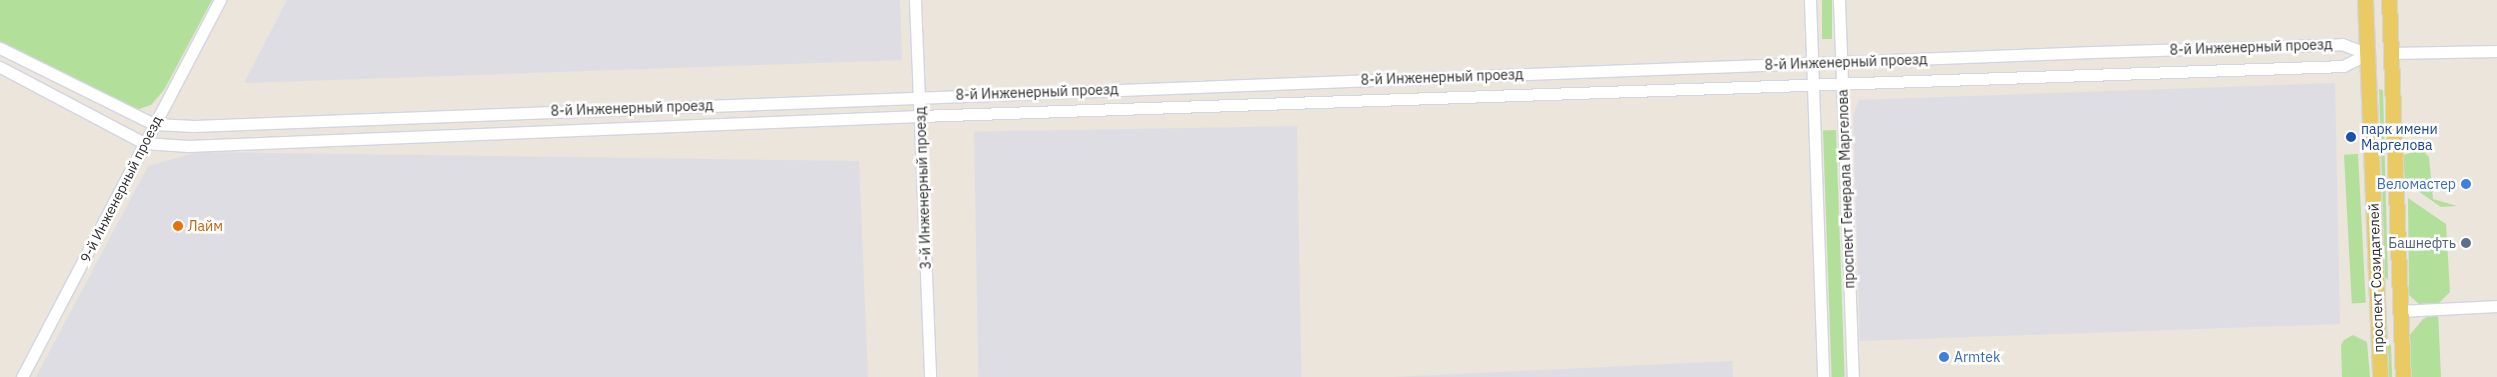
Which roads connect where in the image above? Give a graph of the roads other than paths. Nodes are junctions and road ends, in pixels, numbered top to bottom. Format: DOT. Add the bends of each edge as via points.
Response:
graph roads {
  1 [pos="220,0"];
  2 [pos="915,0"];
  3 [pos="1810,0"];
  4 [pos="1839,0"];
  5 [pos="2365,0"];
  6 [pos="2389,0"];
  7 [pos="0,48"];
  8 [pos="2497,50"];
  9 [pos="2391,53"];
  10 [pos="2368,54"];
  11 [pos="1914,60"];
  12 [pos="1842,63"];
  13 [pos="1812,64"];
  14 [pos="0,67"];
  15 [pos="1914,81"];
  16 [pos="1842,84"];
  17 [pos="1813,85"];
  18 [pos="1081,90"];
  19 [pos="919,96"];
  20 [pos="1081,110"];
  21 [pos="920,116"];
  22 [pos="154,124"];
  23 [pos="144,143"];
  24 [pos="2497,306"];
  25 [pos="2400,311"];
  26 [pos="2377,312"];
  27 [pos="22,377"];
  28 [pos="930,377"];
  29 [pos="1823,377"];
  30 [pos="1853,377"];
  31 [pos="2380,377"];
  32 [pos="2403,377"];
  1 -- 22 [label="street, 9-й Инженерный проезд"];
  2 -- 19 [label="street, 3-й Инженерный проезд"];
  3 -- 13 [label="street"];
  4 -- 12 [label="street, проспект Генерала Маргелова"];
  5 -- 10 [label="main road, проспект Созидателей"];
  6 -- 9 [label="main road, проспект Созидателей"];
  7 -- 22 [label="street, 8-й Инженерный проезд"];
  8 -- 9 [label="street"];
  9 -- 10 [label="main road"];
  9 -- 25 [label="main road, проспект Созидателей"];
  10 -- 11 [label="street, 8-й Инженерный проезд" via="2342,44"];
  10 -- 15 [label="street, 8-й Инженерный проезд" via="2343,66"];
  10 -- 26 [label="main road, проспект Созидателей"];
  11 -- 12 [label="street, 8-й Инженерный проезд"];
  11 -- 15 [label="street"];
  12 -- 13 [label="street, 8-й Инженерный проезд"];
  12 -- 16 [label="street, проспект Генерала Маргелова"];
  13 -- 17 [label="street"];
  13 -- 18 [label="street, 8-й Инженерный проезд"];
  14 -- 23 [label="street, 8-й Инженерный проезд"];
  15 -- 16 [label="street, 8-й Инженерный проезд"];
  16 -- 17 [label="street, 8-й Инженерный проезд"];
  16 -- 30 [label="street, проспект Генерала Маргелова"];
  17 -- 20 [label="street, 8-й Инженерный проезд"];
  17 -- 29 [label="street"];
  18 -- 19 [label="street, 8-й Инженерный проезд"];
  18 -- 20 [label="street"];
  19 -- 21 [label="street, 3-й Инженерный проезд"];
  19 -- 22 [label="street, 8-й Инженерный проезд" via="194,126"];
  20 -- 21 [label="street, 8-й Инженерный проезд"];
  21 -- 23 [label="street, 8-й Инженерный проезд" via="188,146"];
  21 -- 28 [label="street, 3-й Инженерный проезд"];
  22 -- 23 [label="street, 9-й Инженерный проезд"];
  23 -- 27 [label="street, 9-й Инженерный проезд"];
  24 -- 25 [label="street"];
  25 -- 26 [label="main road"];
  25 -- 32 [label="main road, проспект Созидателей"];
  26 -- 31 [label="main road, проспект Созидателей"];
}
